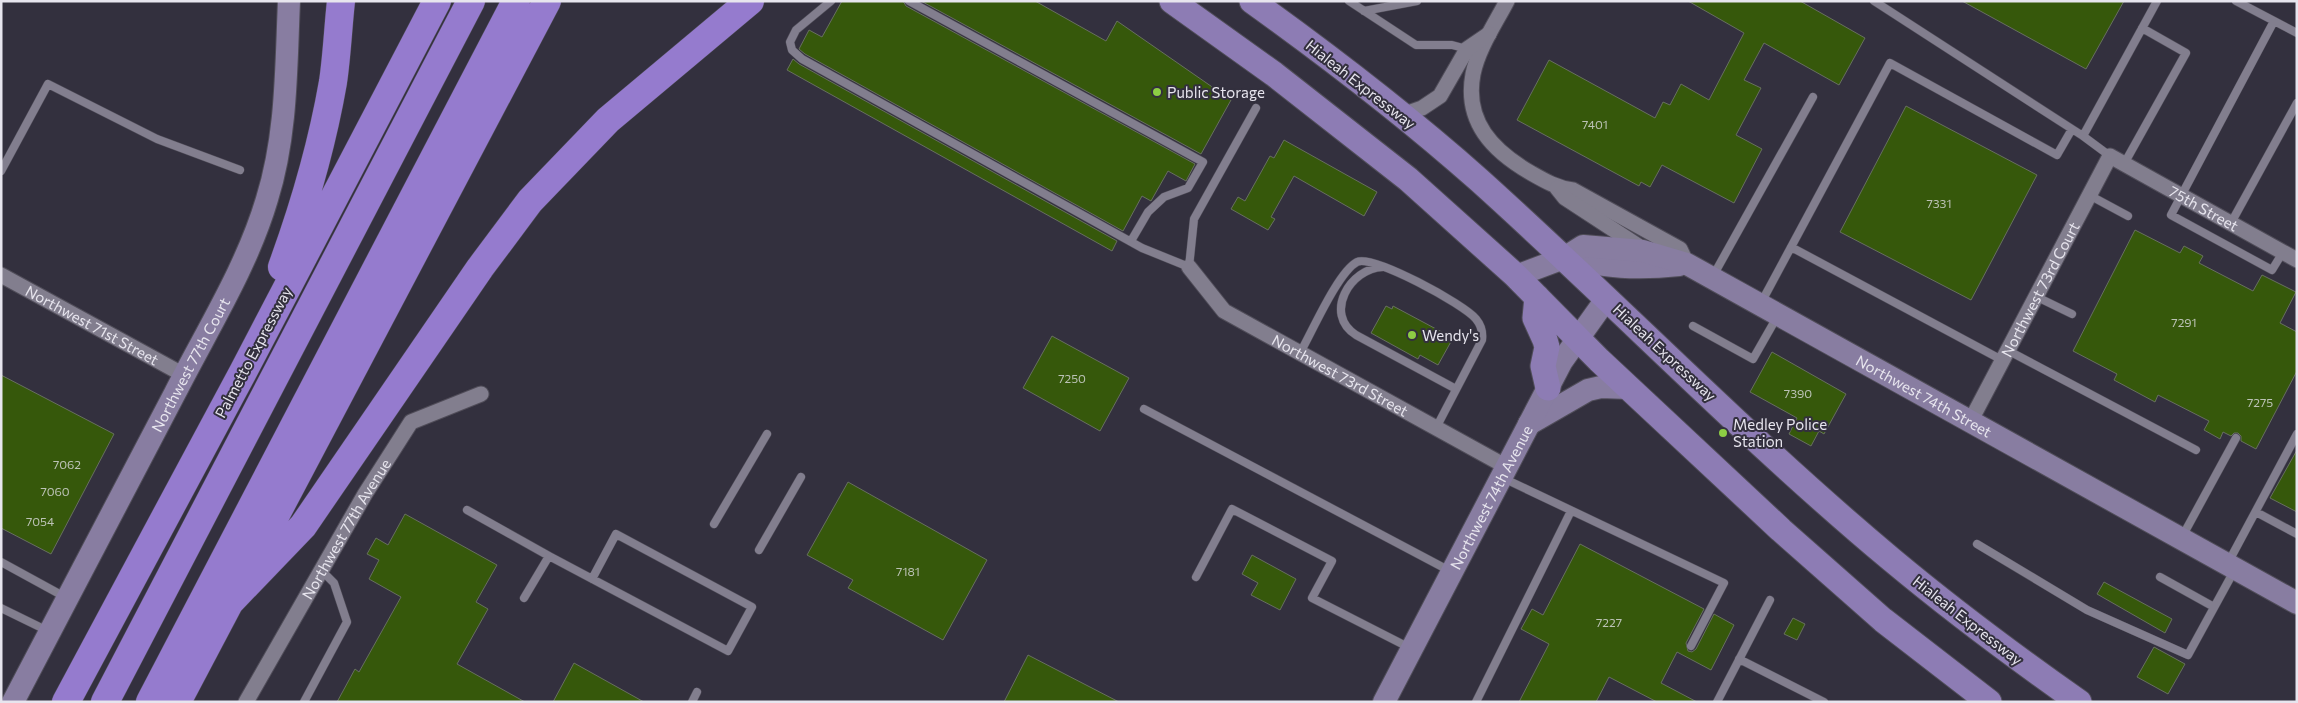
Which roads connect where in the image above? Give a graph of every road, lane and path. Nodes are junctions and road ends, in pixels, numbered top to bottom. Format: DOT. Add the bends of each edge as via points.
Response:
graph roads {
  1 [pos="289,1"];
  2 [pos="341,1"];
  3 [pos="437,1"];
  4 [pos="470,1"];
  5 [pos="516,1"];
  6 [pos="547,1"];
  7 [pos="750,1"];
  8 [pos="831,1"];
  9 [pos="909,1"];
  10 [pos="1172,1"];
  11 [pos="1252,1"];
  12 [pos="1349,1"];
  13 [pos="1417,1"];
  14 [pos="1507,1"];
  15 [pos="1874,1"];
  16 [pos="2157,1"];
  17 [pos="2236,1"];
  18 [pos="1364,11"];
  19 [pos="2274,21"];
  20 [pos="2142,28"];
  21 [pos="1491,33"];
  22 [pos="2297,33"];
  23 [pos="1466,49"];
  24 [pos="1813,97"];
  25 [pos="2297,103"];
  26 [pos="1256,108"];
  27 [pos="1402,115"];
  28 [pos="2072,129"];
  29 [pos="2082,136"];
  30 [pos="2110,156"];
  31 [pos="2124,164"];
  32 [pos="240,170"];
  33 [pos="1,171"];
  34 [pos="1557,188"];
  35 [pos="2089,195"];
  36 [pos="2181,196"];
  37 [pos="2128,216"];
  38 [pos="2231,223"];
  39 [pos="1131,241"];
  40 [pos="1791,247"];
  41 [pos="1648,252"];
  42 [pos="2293,257"];
  43 [pos="1564,258"];
  44 [pos="1678,265"];
  45 [pos="1189,267"];
  46 [pos="1385,267"];
  47 [pos="1,275"];
  48 [pos="1516,276"];
  49 [pos="1712,278"];
  50 [pos="2035,296"];
  51 [pos="1537,297"];
  52 [pos="1607,298"];
  53 [pos="1769,310"];
  54 [pos="2072,314"];
  55 [pos="1693,326"];
  56 [pos="1577,338"];
  57 [pos="1300,353"];
  58 [pos="2005,355"];
  59 [pos="243,372"];
  60 [pos="184,375"];
  61 [pos="1548,388"];
  62 [pos="1628,388"];
  63 [pos="1456,389"];
  64 [pos="481,394"];
  65 [pos="1144,410"];
  66 [pos="1970,422"];
  67 [pos="1529,424"];
  68 [pos="1436,428"];
  69 [pos="767,434"];
  70 [pos="2297,434"];
  71 [pos="2236,438"];
  72 [pos="2196,450"];
  73 [pos="1504,472"];
  74 [pos="801,476"];
  75 [pos="467,510"];
  76 [pos="1571,511"];
  77 [pos="2256,512"];
  78 [pos="714,524"];
  79 [pos="2297,534"];
  80 [pos="2181,539"];
  81 [pos="1976,544"];
  82 [pos="759,550"];
  83 [pos="549,556"];
  84 [pos="1,562"];
  85 [pos="2231,567"];
  86 [pos="322,571"];
  87 [pos="1452,572"];
  88 [pos="1196,577"];
  89 [pos="2160,577"];
  90 [pos="592,579"];
  91 [pos="524,598"];
  92 [pos="67,599"];
  93 [pos="1770,600"];
  94 [pos="229,603"];
  95 [pos="2297,603"];
  96 [pos="2214,607"];
  97 [pos="1,608"];
  98 [pos="50,632"];
  99 [pos="1691,646"];
  100 [pos="1412,649"];
  101 [pos="1739,659"];
  102 [pos="697,692"];
  103 [pos="1388,699"];
  104 [pos="13,702"];
  105 [pos="66,702"];
  106 [pos="106,702"];
  107 [pos="150,702"];
  108 [pos="177,702"];
  109 [pos="246,702"];
  110 [pos="304,702"];
  111 [pos="692,702"];
  112 [pos="1476,702"];
  113 [pos="1717,702"];
  114 [pos="1824,702"];
  115 [pos="1990,702"];
  116 [pos="2079,702"];
  1 -- 60 [label="street, Northwest 77th Court" via="279,151 267,199 242,262"];
  2 -- 59 [label="highway" via="333,81 318,152 298,222"];
  3 -- 59 [label="highway, Palmetto Expressway"];
  4 -- 106 [label="highway"];
  5 -- 107 [label="highway"];
  6 -- 94 [label="highway"];
  7 -- 94 [label="highway" via="608,120 530,201 469,283 303,526"];
  8 -- 39 [label="lane" via="796,30 790,42 792,50 802,59"];
  9 -- 39 [label="lane" via="1204,162 1188,188 1164,197 1148,212"];
  10 -- 48 [label="main road" via="1349,131"];
  11 -- 27 [label="main road, Hialeah Expressway"];
  12 -- 18 [label="lane"];
  13 -- 18 [label="lane"];
  14 -- 21 [label="street"];
  15 -- 28 [label="lane"];
  16 -- 20 [label="lane"];
  17 -- 19 [label="lane"];
  18 -- 23 [label="lane" via="1416,45 1452,45"];
  19 -- 22 [label="lane"];
  19 -- 36 [label="lane"];
  20 -- 29 [label="lane"];
  20 -- 31 [label="lane" via="2186,53"];
  21 -- 23 [label="street"];
  21 -- 34 [label="street, Northwest 74th Street" via="1474,74 1472,97 1477,117 1496,149"];
  23 -- 27 [label="street" via="1440,96 1422,108"];
  24 -- 49 [label="lane"];
  25 -- 38 [label="lane"];
  26 -- 45 [label="lane" via="1194,219"];
  27 -- 43 [label="main road, Hialeah Expressway"];
  28 -- 29 [label="lane"];
  28 -- 40 [label="lane" via="2057,155 1890,63"];
  29 -- 30 [label="lane"];
  30 -- 31 [label="street, 75th Street"];
  30 -- 35 [label="street, Northwest 73rd Court"];
  31 -- 36 [label="street, 75th Street"];
  32 -- 33 [label="lane" via="157,139 48,84"];
  34 -- 41 [label="street, Northwest 74th Street" via="1565,198"];
  34 -- 44 [label="street, Northwest 74th Street" via="1573,190 1680,249"];
  35 -- 37 [label="lane"];
  35 -- 50 [label="street, Northwest 73rd Court"];
  36 -- 38 [label="street, 75th Street"];
  36 -- 42 [label="lane" via="2171,215 2272,270"];
  38 -- 42 [label="street, 75th Street"];
  39 -- 45 [label="lane"];
  40 -- 53 [label="lane"];
  40 -- 58 [label="lane"];
  41 -- 43 [label="street" via="1583,246"];
  41 -- 44 [label="street"];
  43 -- 44 [label="street" via="1639,269"];
  43 -- 48 [label="street"];
  43 -- 52 [label="main road, Hialeah Expressway"];
  44 -- 49 [label="street, Northwest 74th Street"];
  45 -- 57 [label="street, Northwest 73rd Street" via="1224,311"];
  46 -- 57 [label="lane" via="1368,260 1358,261 1343,274"];
  46 -- 63 [label="lane" via="1464,308 1477,320 1482,340"];
  46 -- 63 [label="lane" via="1370,269 1355,278 1341,302 1340,316 1347,329"];
  47 -- 60 [label="street, Northwest 71st Street"];
  48 -- 51 [label="main road"];
  49 -- 53 [label="street, Northwest 74th Street"];
  50 -- 54 [label="lane"];
  50 -- 58 [label="street, Northwest 73rd Court"];
  51 -- 56 [label="main road"];
  51 -- 61 [label="main road" via="1535,318 1547,348 1543,366"];
  52 -- 56 [label="street, Northwest 74th Avenue"];
  52 -- 116 [label="main road, Hialeah Expressway" via="1890,559 1992,640"];
  53 -- 55 [label="lane" via="1753,359"];
  53 -- 66 [label="street, Northwest 74th Street"];
  56 -- 61 [label="street, Northwest 74th Avenue"];
  56 -- 62 [label="main road"];
  57 -- 68 [label="street, Northwest 73rd Street"];
  58 -- 66 [label="street, Northwest 73rd Court"];
  58 -- 72 [label="lane"];
  59 -- 105 [label="highway, Palmetto Expressway"];
  60 -- 92 [label="street, Northwest 77th Court"];
  61 -- 67 [label="street, Northwest 74th Avenue"];
  62 -- 67 [label="street" via="1588,390"];
  62 -- 115 [label="main road" via="1830,575"];
  63 -- 68 [label="lane"];
  64 -- 86 [label="street, Northwest 77th Avenue" via="411,422 365,494"];
  65 -- 87 [label="lane"];
  66 -- 80 [label="street, Northwest 74th Street"];
  67 -- 73 [label="street, Northwest 74th Avenue"];
  68 -- 73 [label="street, Northwest 73rd Street"];
  69 -- 78 [label="lane"];
  70 -- 77 [label="lane"];
  71 -- 80 [label="lane"];
  73 -- 76 [label="lane"];
  73 -- 87 [label="street, Northwest 74th Avenue"];
  74 -- 82 [label="lane"];
  75 -- 83 [label="lane"];
  76 -- 99 [label="lane" via="1724,583"];
  76 -- 112 [label="lane"];
  77 -- 79 [label="lane"];
  77 -- 85 [label="lane"];
  80 -- 85 [label="street, Northwest 74th Street"];
  81 -- 96 [label="lane" via="2087,610 2188,655"];
  83 -- 90 [label="lane"];
  83 -- 91 [label="lane"];
  84 -- 92 [label="lane"];
  85 -- 95 [label="street, Northwest 74th Street"];
  85 -- 96 [label="lane"];
  86 -- 109 [label="street, Northwest 77th Avenue"];
  86 -- 110 [label="lane" via="334,583 347,622"];
  87 -- 100 [label="street, Northwest 74th Avenue"];
  88 -- 100 [label="lane" via="1232,509 1332,561 1312,598"];
  89 -- 96 [label="lane"];
  90 -- 90 [label="lane" via="728,651 752,607 616,534"];
  92 -- 98 [label="street, Northwest 77th Court"];
  93 -- 101 [label="lane"];
  94 -- 108 [label="highway"];
  97 -- 98 [label="lane"];
  98 -- 104 [label="street, Northwest 77th Court"];
  100 -- 103 [label="street, Northwest 74th Avenue"];
  101 -- 113 [label="lane"];
  101 -- 114 [label="lane"];
  102 -- 111 [label="lane"];
}
